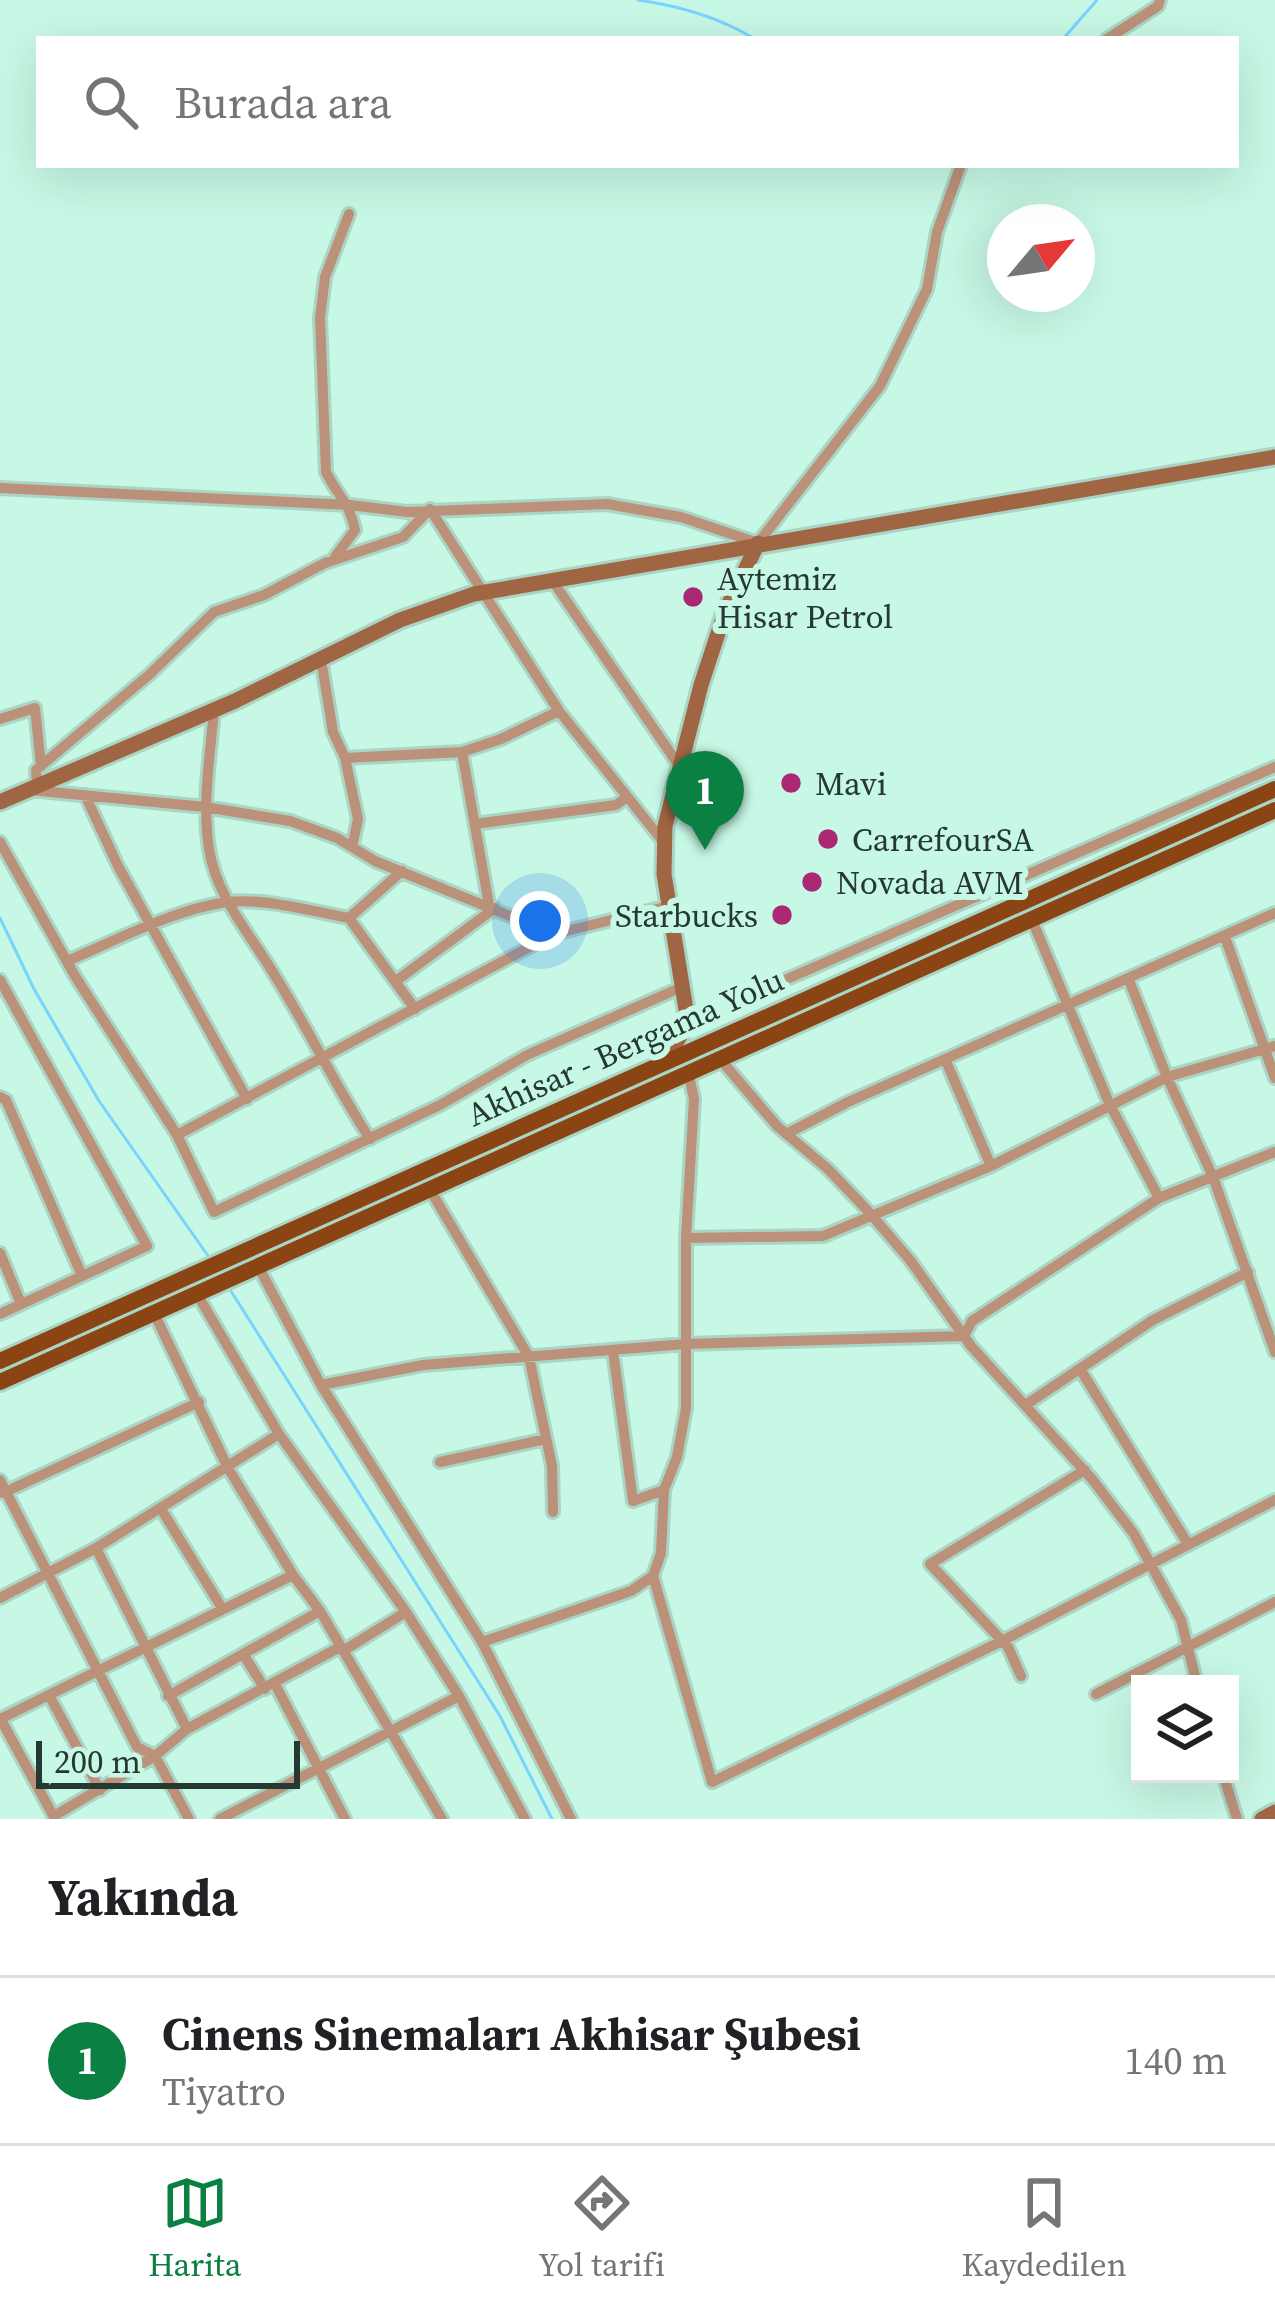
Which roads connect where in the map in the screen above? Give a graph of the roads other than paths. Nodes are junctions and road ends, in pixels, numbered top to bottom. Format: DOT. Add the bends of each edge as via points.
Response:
graph roads {
  1 [pos="1160,0"];
  2 [pos="1113,36"];
  3 [pos="960,168"];
  4 [pos="349,214"];
  5 [pos="1275,457"];
  6 [pos="0,488"];
  7 [pos="350,505"];
  8 [pos="430,509"];
  9 [pos="758,543"];
  10 [pos="330,561"];
  11 [pos="552,580"];
  12 [pos="485,592"];
  13 [pos="321,659"];
  14 [pos="214,710"];
  15 [pos="560,711"];
  16 [pos="0,719"];
  17 [pos="462,752"];
  18 [pos="346,758"];
  19 [pos="41,766"];
  20 [pos="1275,767"];
  21 [pos="682,770"];
  22 [pos="33,788"];
  23 [pos="1275,789"];
  24 [pos="85,795"];
  25 [pos="627,796"];
  26 [pos="0,802"];
  27 [pos="205,807"];
  28 [pos="1275,810"];
  29 [pos="475,824"];
  30 [pos="0,842"];
  31 [pos="664,844"];
  32 [pos="352,847"];
  33 [pos="402,871"];
  34 [pos="226,902"];
  35 [pos="492,906"];
  36 [pos="669,906"];
  37 [pos="1275,913"];
  38 [pos="349,918"];
  39 [pos="1032,920"];
  40 [pos="151,925"];
  41 [pos="554,934"];
  42 [pos="1225,937"];
  43 [pos="67,961"];
  44 [pos="0,980"];
  45 [pos="1129,980"];
  46 [pos="396,981"];
  47 [pos="682,986"];
  48 [pos="740,999"];
  49 [pos="1069,1006"];
  50 [pos="415,1009"];
  51 [pos="688,1022"];
  52 [pos="717,1038"];
  53 [pos="1270,1048"];
  54 [pos="319,1058"];
  55 [pos="720,1059"];
  56 [pos="945,1059"];
  57 [pos="666,1061"];
  58 [pos="688,1071"];
  59 [pos="1167,1077"];
  60 [pos="1275,1078"];
  61 [pos="0,1096"];
  62 [pos="247,1100"];
  63 [pos="1108,1103"];
  64 [pos="786,1134"];
  65 [pos="177,1135"];
  66 [pos="370,1139"];
  67 [pos="1275,1152"];
  68 [pos="991,1166"];
  69 [pos="1213,1177"];
  70 [pos="429,1188"];
  71 [pos="1159,1198"];
  72 [pos="871,1214"];
  73 [pos="686,1238"];
  74 [pos="0,1253"];
  75 [pos="251,1269"];
  76 [pos="1248,1272"];
  77 [pos="82,1276"];
  78 [pos="204,1290"];
  79 [pos="21,1304"];
  80 [pos="154,1313"];
  81 [pos="0,1314"];
  82 [pos="964,1336"];
  83 [pos="685,1344"];
  84 [pos="614,1351"];
  85 [pos="1275,1352"];
  86 [pos="530,1358"];
  87 [pos="0,1361"];
  88 [pos="1080,1369"];
  89 [pos="0,1382"];
  90 [pos="321,1385"];
  91 [pos="199,1402"];
  92 [pos="1027,1404"];
  93 [pos="279,1434"];
  94 [pos="546,1439"];
  95 [pos="440,1462"];
  96 [pos="228,1468"];
  97 [pos="1085,1470"];
  98 [pos="2,1488"];
  99 [pos="664,1490"];
  100 [pos="1275,1500"];
  101 [pos="161,1509"];
  102 [pos="554,1511"];
  103 [pos="1188,1544"];
  104 [pos="96,1548"];
  105 [pos="1150,1564"];
  106 [pos="293,1575"];
  107 [pos="47,1576"];
  108 [pos="653,1576"];
  109 [pos="0,1598"];
  110 [pos="1275,1602"];
  111 [pos="222,1607"];
  112 [pos="320,1611"];
  113 [pos="406,1612"];
  114 [pos="482,1642"];
  115 [pos="1000,1642"];
  116 [pos="143,1646"];
  117 [pos="1188,1648"];
  118 [pos="341,1649"];
  119 [pos="243,1654"];
  120 [pos="95,1672"];
  121 [pos="1195,1675"];
  122 [pos="1021,1676"];
  123 [pos="270,1687"];
  124 [pos="1096,1694"];
  125 [pos="49,1695"];
  126 [pos="168,1696"];
  127 [pos="459,1696"];
  128 [pos="0,1719"];
  129 [pos="187,1729"];
  130 [pos="393,1733"];
  131 [pos="4,1734"];
  132 [pos="155,1756"];
  133 [pos="320,1770"];
  134 [pos="1226,1783"];
  135 [pos="100,1790"];
  136 [pos="1275,1811"];
  137 [pos="55,1817"];
  138 [pos="189,1819"];
  139 [pos="220,1819"];
  140 [pos="345,1819"];
  141 [pos="442,1819"];
  142 [pos="525,1819"];
  143 [pos="572,1819"];
  144 [pos="1237,1819"];
  145 [pos="1262,1819"];
  1 -- 2 [label="street"];
  3 -- 9 [label="street" via="927,289 880,386"];
  4 -- 7 [label="street" via="320,318 326,472"];
  5 -- 9 [label="street"];
  6 -- 7 [label="street"];
  7 -- 8 [label="street"];
  7 -- 10 [label="street" via="355,530"];
  8 -- 9 [label="street" via="607,504"];
  8 -- 10 [label="street" via="403,537"];
  8 -- 12 [label="street"];
  9 -- 11 [label="street"];
  9 -- 21 [label="street" via="719,631"];
  10 -- 19 [label="street" via="214,612"];
  11 -- 12 [label="street"];
  11 -- 21 [label="street"];
  12 -- 13 [label="street" via="400,620"];
  12 -- 15 [label="street"];
  13 -- 14 [label="street"];
  13 -- 18 [label="street"];
  14 -- 22 [label="street"];
  14 -- 27 [label="street"];
  15 -- 17 [label="street"];
  15 -- 25 [label="street"];
  16 -- 19 [label="street" via="35,708"];
  17 -- 18 [label="street"];
  17 -- 29 [label="street"];
  18 -- 32 [label="street" via="358,819"];
  19 -- 22 [label="street"];
  20 -- 48 [label="street"];
  21 -- 31 [label="street"];
  22 -- 24 [label="street"];
  22 -- 26 [label="street"];
  23 -- 52 [label="main road, Akhisar - Bergama Yolu"];
  24 -- 27 [label="street"];
  24 -- 40 [label="street"];
  25 -- 29 [label="street" via="616,805"];
  25 -- 31 [label="street"];
  27 -- 32 [label="street" via="290,821"];
  27 -- 34 [label="street" via="209,853"];
  28 -- 39 [label="main road, Akhisar - Bergama Yolu"];
  29 -- 35 [label="street"];
  30 -- 43 [label="street"];
  31 -- 36 [label="street"];
  32 -- 33 [label="street"];
  33 -- 35 [label="street"];
  33 -- 38 [label="street"];
  34 -- 38 [label="street"];
  34 -- 40 [label="street"];
  34 -- 54 [label="street"];
  35 -- 41 [label="street"];
  35 -- 46 [label="street"];
  36 -- 41 [label="street"];
  36 -- 47 [label="street"];
  37 -- 42 [label="street"];
  38 -- 46 [label="street"];
  39 -- 49 [label="street"];
  39 -- 55 [label="main road, Akhisar - Bergama Yolu"];
  40 -- 43 [label="street"];
  40 -- 62 [label="street"];
  41 -- 50 [label="street"];
  42 -- 45 [label="street"];
  42 -- 53 [label="street"];
  43 -- 65 [label="street"];
  44 -- 77 [label="street" via="147,1246"];
  45 -- 49 [label="street"];
  45 -- 59 [label="street"];
  46 -- 50 [label="street"];
  47 -- 51 [label="street"];
  47 -- 66 [label="street" via="527,1054"];
  49 -- 56 [label="street"];
  49 -- 63 [label="street"];
  50 -- 54 [label="street"];
  51 -- 52 [label="street"];
  51 -- 57 [label="street"];
  52 -- 57 [label="main road, Akhisar - Bergama Yolu"];
  53 -- 59 [label="street"];
  53 -- 60 [label="street"];
  54 -- 62 [label="street"];
  54 -- 66 [label="street"];
  55 -- 58 [label="main road, Akhisar - Bergama Yolu"];
  55 -- 64 [label="street"];
  56 -- 64 [label="street"];
  56 -- 68 [label="street"];
  57 -- 87 [label="main road, Akhisar - Bergama Yolu"];
  58 -- 70 [label="main road, Akhisar - Bergama Yolu"];
  58 -- 73 [label="street" via="694,1099"];
  59 -- 63 [label="street"];
  59 -- 69 [label="street"];
  61 -- 77 [label="street"];
  62 -- 65 [label="street"];
  63 -- 68 [label="street"];
  63 -- 71 [label="street"];
  64 -- 72 [label="street"];
  65 -- 66 [label="street" via="214,1213"];
  67 -- 69 [label="street"];
  68 -- 72 [label="street"];
  69 -- 71 [label="street"];
  69 -- 76 [label="street"];
  70 -- 75 [label="main road, Akhisar - Bergama Yolu"];
  70 -- 86 [label="street"];
  71 -- 82 [label="street" via="972,1321"];
  72 -- 73 [label="street" via="823,1236"];
  72 -- 82 [label="street"];
  73 -- 83 [label="street"];
  74 -- 79 [label="street"];
  75 -- 78 [label="main road, Akhisar - Bergama Yolu"];
  75 -- 90 [label="street"];
  76 -- 85 [label="street"];
  76 -- 88 [label="street"];
  77 -- 79 [label="street"];
  78 -- 80 [label="main road, Akhisar - Bergama Yolu"];
  78 -- 93 [label="street"];
  79 -- 81 [label="street"];
  80 -- 89 [label="main road, Akhisar - Bergama Yolu"];
  80 -- 91 [label="street"];
  82 -- 83 [label="street"];
  82 -- 92 [label="street"];
  83 -- 84 [label="street"];
  83 -- 99 [label="street" via="686,1408"];
  84 -- 86 [label="street"];
  84 -- 99 [label="street" via="632,1501"];
  86 -- 90 [label="street" via="423,1365"];
  86 -- 94 [label="street"];
  88 -- 92 [label="street"];
  88 -- 103 [label="street"];
  90 -- 114 [label="street"];
  91 -- 96 [label="street"];
  91 -- 98 [label="street"];
  92 -- 97 [label="street"];
  93 -- 96 [label="street"];
  93 -- 113 [label="street"];
  94 -- 95 [label="street"];
  94 -- 102 [label="street"];
  96 -- 101 [label="street"];
  96 -- 106 [label="street"];
  97 -- 105 [label="street"];
  97 -- 115 [label="street" via="931,1564"];
  98 -- 107 [label="street"];
  99 -- 108 [label="street"];
  100 -- 103 [label="street"];
  101 -- 104 [label="street"];
  101 -- 111 [label="street"];
  103 -- 105 [label="street"];
  104 -- 107 [label="street"];
  104 -- 116 [label="street"];
  105 -- 115 [label="street"];
  105 -- 117 [label="street"];
  106 -- 111 [label="street"];
  106 -- 112 [label="street"];
  107 -- 109 [label="street"];
  107 -- 120 [label="street"];
  108 -- 114 [label="street" via="631,1591"];
  108 -- 115 [label="street" via="712,1782"];
  110 -- 117 [label="street"];
  111 -- 116 [label="street"];
  112 -- 118 [label="street"];
  112 -- 119 [label="street"];
  113 -- 118 [label="street"];
  113 -- 127 [label="street"];
  114 -- 143 [label="street"];
  115 -- 122 [label="street"];
  116 -- 120 [label="street"];
  116 -- 126 [label="street"];
  117 -- 121 [label="street"];
  117 -- 124 [label="street"];
  118 -- 123 [label="street"];
  118 -- 130 [label="street"];
  119 -- 123 [label="street"];
  119 -- 126 [label="street"];
  120 -- 125 [label="street"];
  120 -- 132 [label="street" via="137,1747"];
  123 -- 129 [label="street"];
  123 -- 133 [label="street"];
  125 -- 128 [label="street"];
  125 -- 135 [label="street"];
  126 -- 129 [label="street"];
  127 -- 130 [label="street"];
  127 -- 142 [label="street"];
  128 -- 131 [label="street"];
  129 -- 132 [label="street"];
  130 -- 133 [label="street"];
  130 -- 141 [label="street"];
  131 -- 137 [label="street"];
  132 -- 135 [label="street"];
  132 -- 138 [label="street"];
  133 -- 139 [label="street"];
  133 -- 140 [label="street"];
  134 -- 144 [label="street"];
  135 -- 137 [label="street"];
  136 -- 145 [label="street"];
}
